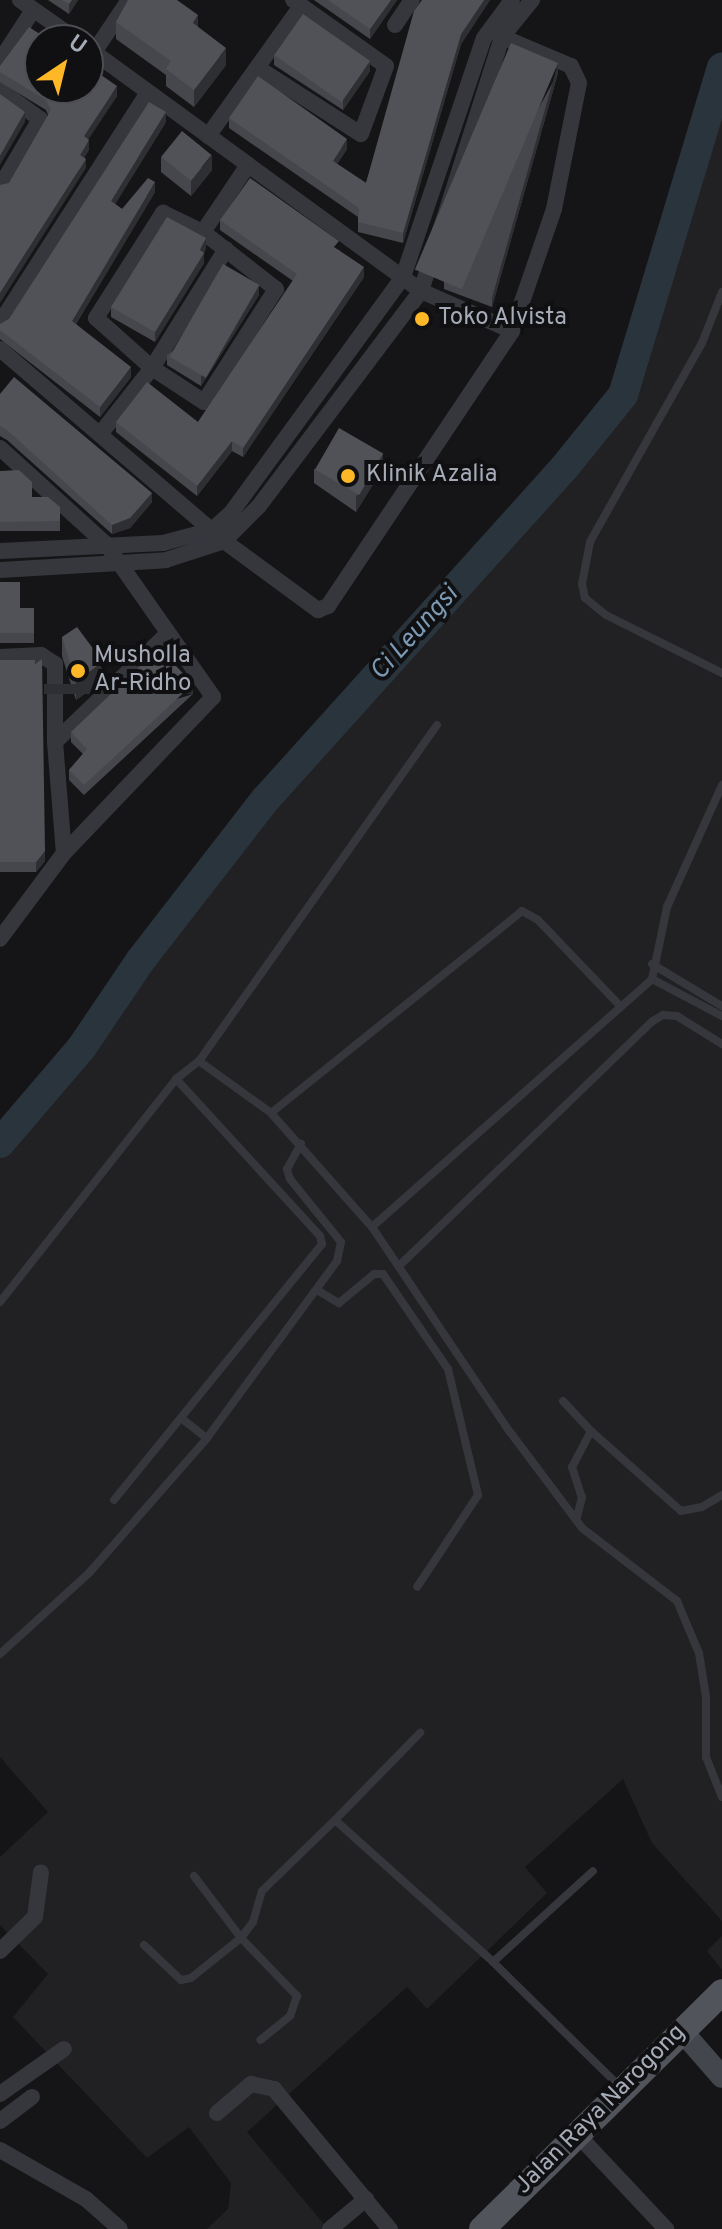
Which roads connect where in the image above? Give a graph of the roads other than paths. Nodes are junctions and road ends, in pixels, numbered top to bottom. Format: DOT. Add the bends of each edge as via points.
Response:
graph roads {
  1 [pos="129,0"];
  2 [pos="412,0"];
  3 [pos="512,0"];
  4 [pos="532,0"];
  5 [pos="297,3"];
  6 [pos="26,5"];
  7 [pos="54,24"];
  8 [pos="395,25"];
  9 [pos="104,33"];
  10 [pos="502,37"];
  11 [pos="104,60"];
  12 [pos="0,61"];
  13 [pos="258,68"];
  14 [pos="0,90"];
  15 [pos="147,94"];
  16 [pos="208,136"];
  17 [pos="248,165"];
  18 [pos="0,187"];
  19 [pos="203,232"];
  20 [pos="226,249"];
  21 [pos="403,277"];
  22 [pos="421,291"];
  23 [pos="722,292"];
  24 [pos="0,323"];
  25 [pos="512,331"];
  26 [pos="0,349"];
  27 [pos="152,368"];
  28 [pos="101,433"];
  29 [pos="0,448"];
  30 [pos="8,461"];
  31 [pos="218,535"];
  32 [pos="106,544"];
  33 [pos="0,551"];
  34 [pos="124,566"];
  35 [pos="0,570"];
  36 [pos="166,635"];
  37 [pos="0,657"];
  38 [pos="722,673"];
  39 [pos="437,725"];
  40 [pos="55,742"];
  41 [pos="722,785"];
  42 [pos="64,853"];
  43 [pos="0,939"];
  44 [pos="652,964"];
  45 [pos="652,979"];
  46 [pos="722,1006"];
  47 [pos="621,1007"];
  48 [pos="722,1016"];
  49 [pos="722,1044"];
  50 [pos="199,1061"];
  51 [pos="176,1079"];
  52 [pos="271,1113"];
  53 [pos="301,1144"];
  54 [pos="372,1227"];
  55 [pos="400,1265"];
  56 [pos="317,1290"];
  57 [pos="0,1302"];
  58 [pos="563,1401"];
  59 [pos="181,1418"];
  60 [pos="591,1431"];
  61 [pos="207,1438"];
  62 [pos="722,1495"];
  63 [pos="114,1500"];
  64 [pos="577,1517"];
  65 [pos="417,1587"];
  66 [pos="0,1654"];
  67 [pos="420,1733"];
  68 [pos="722,1797"];
  69 [pos="335,1820"];
  70 [pos="593,1871"];
  71 [pos="41,1872"];
  72 [pos="194,1876"];
  73 [pos="241,1938"];
  74 [pos="144,1945"];
  75 [pos="0,1951"];
  76 [pos="493,1962"];
  77 [pos="722,1992"];
  78 [pos="681,2030"];
  79 [pos="260,2040"];
  80 [pos="64,2049"];
  81 [pos="722,2077"];
  82 [pos="621,2088"];
  83 [pos="0,2094"];
  84 [pos="32,2097"];
  85 [pos="217,2113"];
  86 [pos="0,2121"];
  87 [pos="576,2133"];
  88 [pos="0,2150"];
  89 [pos="366,2199"];
  90 [pos="120,2229"];
  91 [pos="330,2229"];
  92 [pos="390,2229"];
  93 [pos="482,2229"];
  94 [pos="666,2229"];
  1 -- 9 [label="street"];
  2 -- 8 [label="street"];
  3 -- 21 [label="street" via="484,38"];
  4 -- 10 [label="street"];
  5 -- 13 [label="street"];
  5 -- 13 [label="street" via="386,66 361,134"];
  6 -- 7 [label="street"];
  6 -- 12 [label="street"];
  10 -- 22 [label="street"];
  10 -- 25 [label="street" via="571,66 579,83 554,209"];
  11 -- 15 [label="street"];
  13 -- 16 [label="street"];
  14 -- 18 [label="street" via="40,119"];
  15 -- 16 [label="street"];
  15 -- 24 [label="street"];
  16 -- 17 [label="street"];
  17 -- 19 [label="street"];
  17 -- 21 [label="street"];
  19 -- 20 [label="street"];
  19 -- 27 [label="street" via="169,214 157,217 96,318"];
  20 -- 27 [label="street"];
  20 -- 27 [label="street" via="273,284 274,295 204,402"];
  21 -- 22 [label="street"];
  21 -- 31 [label="street"];
  22 -- 25 [label="street"];
  22 -- 31 [label="street" via="330,428"];
  23 -- 38 [label="lane" via="702,343 590,542 582,584 585,598 606,615"];
  25 -- 31 [label="street" via="328,606 313,608"];
  26 -- 28 [label="street"];
  27 -- 28 [label="street"];
  28 -- 31 [label="street"];
  29 -- 30 [label="street"];
  30 -- 32 [label="street"];
  31 -- 32 [label="street"];
  31 -- 34 [label="street"];
  32 -- 33 [label="street"];
  32 -- 34 [label="street"];
  34 -- 35 [label="street"];
  34 -- 36 [label="street"];
  36 -- 40 [label="street"];
  36 -- 42 [label="street" via="211,691 211,703"];
  37 -- 40 [label="street" via="41,655 55,664"];
  39 -- 50 [label="lane"];
  40 -- 42 [label="street"];
  41 -- 44 [label="lane" via="667,907"];
  42 -- 43 [label="street"];
  44 -- 45 [label="lane"];
  44 -- 46 [label="lane"];
  45 -- 47 [label="lane"];
  45 -- 48 [label="lane"];
  47 -- 52 [label="lane" via="538,920 522,911"];
  47 -- 54 [label="lane"];
  49 -- 55 [label="lane" via="677,1016 653,1021"];
  50 -- 51 [label="lane"];
  50 -- 52 [label="lane"];
  51 -- 57 [label="lane"];
  51 -- 59 [label="lane" via="322,1244"];
  52 -- 53 [label="lane"];
  53 -- 54 [label="lane"];
  53 -- 56 [label="lane" via="287,1169 290,1179 341,1242 337,1261"];
  54 -- 55 [label="lane"];
  55 -- 64 [label="lane" via="510,1432"];
  56 -- 61 [label="lane"];
  56 -- 65 [label="lane" via="339,1303 374,1274 383,1274 448,1369 478,1495"];
  58 -- 60 [label="lane"];
  59 -- 61 [label="lane"];
  59 -- 63 [label="lane"];
  60 -- 62 [label="lane" via="681,1511"];
  60 -- 64 [label="lane" via="572,1467 582,1497"];
  61 -- 66 [label="lane" via="89,1573"];
  64 -- 68 [label="lane" via="582,1528 653,1579 681,1608 699,1653 706,1697 706,1757"];
  67 -- 69 [label="lane"];
  69 -- 73 [label="lane" via="262,1891 253,1922"];
  69 -- 76 [label="lane"];
  70 -- 76 [label="lane"];
  71 -- 75 [label="street" via="35,1917"];
  72 -- 73 [label="lane"];
  73 -- 74 [label="lane" via="187,1980"];
  73 -- 79 [label="lane" via="297,1996 290,2016"];
  76 -- 82 [label="lane"];
  77 -- 78 [label="main road, Jalan Raya Narogong"];
  78 -- 81 [label="street"];
  78 -- 82 [label="main road, Jalan Raya Narogong"];
  80 -- 83 [label="street"];
  82 -- 87 [label="main road, Jalan Raya Narogong"];
  84 -- 86 [label="street"];
  85 -- 89 [label="street" via="251,2084 265,2083"];
  87 -- 93 [label="main road, Jalan Raya Narogong"];
  87 -- 94 [label="street"];
  88 -- 90 [label="street" via="86,2199"];
  89 -- 91 [label="street"];
  89 -- 92 [label="street"];
}
